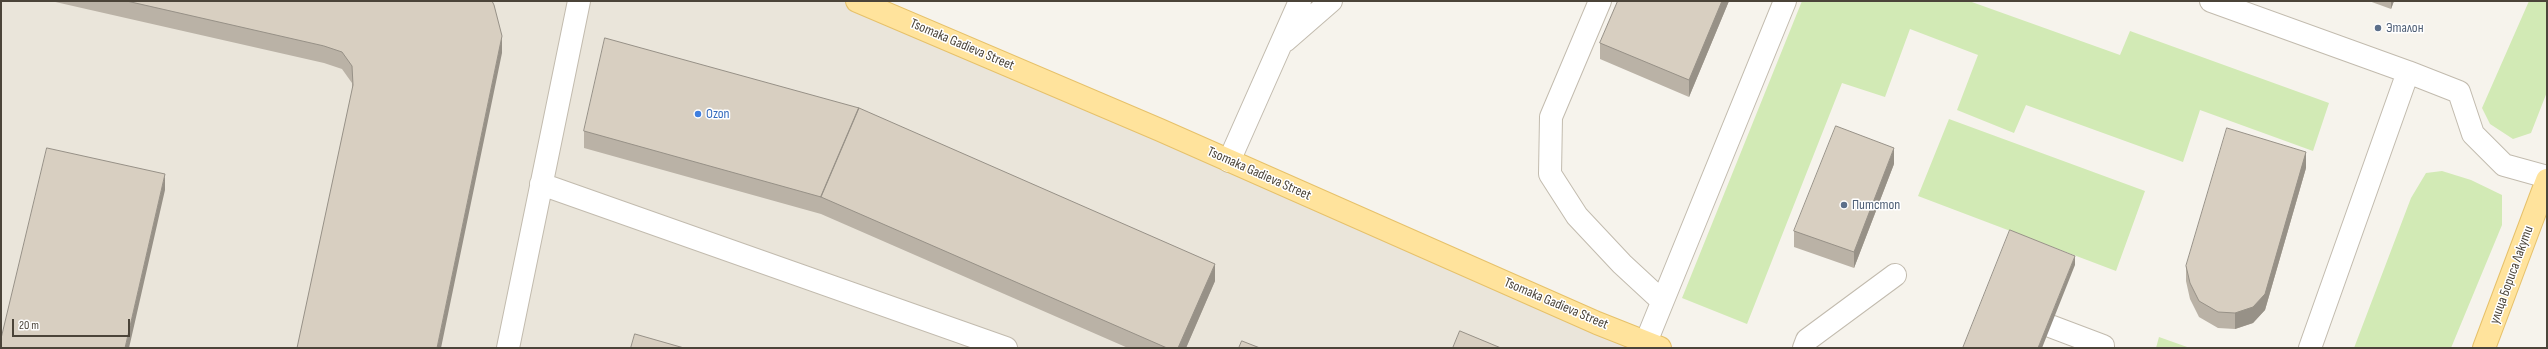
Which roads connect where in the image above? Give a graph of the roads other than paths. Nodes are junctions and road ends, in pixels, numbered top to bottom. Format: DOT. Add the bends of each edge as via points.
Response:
graph roads {
  1 [pos="580,1"];
  2 [pos="858,1"];
  3 [pos="1300,1"];
  4 [pos="1331,1"];
  5 [pos="1600,1"];
  6 [pos="1785,1"];
  7 [pos="2211,1"];
  8 [pos="1278,48"];
  9 [pos="2408,72"];
  10 [pos="1230,161"];
  11 [pos="2547,179"];
  12 [pos="542,184"];
  13 [pos="1895,275"];
  14 [pos="1662,300"];
  15 [pos="2050,326"];
  16 [pos="1653,345"];
  17 [pos="508,348"];
  18 [pos="1006,348"];
  19 [pos="1804,348"];
  20 [pos="2102,348"];
  21 [pos="2310,348"];
  22 [pos="2484,348"];
  1 -- 12 [label="lane"];
  2 -- 10 [label="main road, Tsomaka Gadieva Street"];
  3 -- 8 [label="lane"];
  4 -- 8 [label="lane"];
  5 -- 14 [label="lane" via="1551,117 1550,174 1577,216 1622,264"];
  6 -- 14 [label="lane"];
  7 -- 9 [label="lane"];
  8 -- 10 [label="lane"];
  9 -- 11 [label="lane" via="2459,92 2473,134 2504,165"];
  9 -- 21 [label="lane"];
  10 -- 16 [label="main road, Tsomaka Gadieva Street"];
  11 -- 22 [label="main road, улица Бориса Лакути"];
  12 -- 17 [label="lane"];
  12 -- 18 [label="lane"];
  13 -- 19 [label="lane" via="1807,340"];
  14 -- 16 [label="lane"];
  15 -- 20 [label="lane" via="2103,346"];
}
